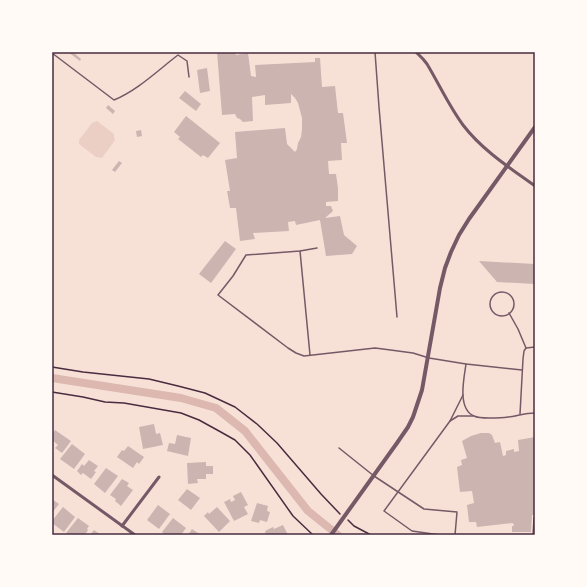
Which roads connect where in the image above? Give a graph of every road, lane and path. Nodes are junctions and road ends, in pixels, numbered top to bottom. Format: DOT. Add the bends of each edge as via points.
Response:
graph roads {
  1 [pos="375,52"];
  2 [pos="416,52"];
  3 [pos="52,53"];
  4 [pos="189,77"];
  5 [pos="535,127"];
  6 [pos="507,165"];
  7 [pos="535,186"];
  8 [pos="317,248"];
  9 [pos="300,251"];
  10 [pos="509,313"];
  11 [pos="397,317"];
  12 [pos="535,347"];
  13 [pos="526,348"];
  14 [pos="310,355"];
  15 [pos="429,358"];
  16 [pos="466,364"];
  17 [pos="52,367"];
  18 [pos="522,370"];
  19 [pos="52,392"];
  20 [pos="462,395"];
  21 [pos="535,413"];
  22 [pos="520,414"];
  23 [pos="473,416"];
  24 [pos="450,421"];
  25 [pos="339,448"];
  26 [pos="52,475"];
  27 [pos="374,476"];
  28 [pos="159,477"];
  29 [pos="398,492"];
  30 [pos="344,517"];
  31 [pos="534,518"];
  32 [pos="122,526"];
  33 [pos="534,534"];
  34 [pos="135,535"];
  35 [pos="313,535"];
  36 [pos="331,535"];
  37 [pos="372,535"];
  38 [pos="440,535"];
  39 [pos="455,535"];
  1 -- 11 [label="lane"];
  2 -- 6 [label="street" via="428,64 454,113 465,128 480,144"];
  3 -- 4 [label="lane" via="114,100 141,85 178,55 187,61"];
  5 -- 6 [label="street"];
  6 -- 7 [label="street"];
  6 -- 15 [label="street" via="469,219 451,252 440,288"];
  8 -- 9 [label="lane"];
  9 -- 14 [label="lane"];
  9 -- 14 [label="lane" via="246,255 218,295 292,350 304,356"];
  10 -- 10 [label="lane" via="513,307 511,296 505,292 497,292 490,302 492,310 498,315"];
  10 -- 13 [label="lane"];
  12 -- 13 [label="lane"];
  13 -- 18 [label="lane"];
  14 -- 15 [label="lane" via="380,348"];
  15 -- 16 [label="lane"];
  15 -- 27 [label="street" via="413,417"];
  16 -- 18 [label="lane"];
  16 -- 20 [label="lane"];
  17 -- 30 [label="path" via="149,379 205,393 235,407 277,443"];
  18 -- 22 [label="lane"];
  19 -- 35 [label="path" via="181,413 236,440 250,455 293,516"];
  20 -- 23 [label="lane" via="465,406"];
  20 -- 24 [label="lane"];
  21 -- 22 [label="lane"];
  22 -- 23 [label="lane" via="507,418"];
  23 -- 24 [label="lane" via="458,416"];
  24 -- 29 [label="lane"];
  25 -- 27 [label="lane"];
  26 -- 32 [label="street"];
  27 -- 29 [label="lane"];
  27 -- 30 [label="street"];
  28 -- 32 [label="street"];
  29 -- 38 [label="lane" via="384,511 412,530"];
  29 -- 39 [label="lane" via="424,509 457,512"];
  30 -- 36 [label="street"];
  30 -- 37 [label="path" via="354,526"];
  31 -- 33 [label="lane"];
  32 -- 34 [label="street"];
}
